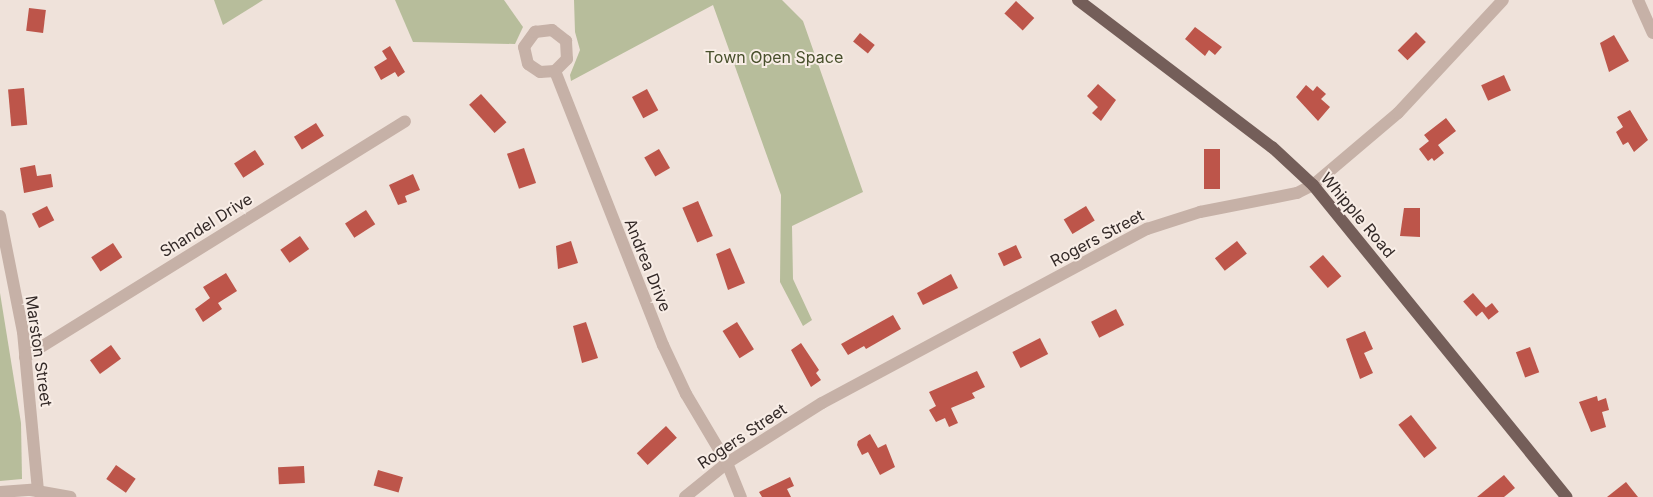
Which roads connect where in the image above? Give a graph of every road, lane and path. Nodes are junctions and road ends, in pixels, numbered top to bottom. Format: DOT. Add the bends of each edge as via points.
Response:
graph roads {
  1 [pos="1078,0"];
  2 [pos="1503,0"];
  3 [pos="1638,0"];
  4 [pos="1653,33"];
  5 [pos="555,72"];
  6 [pos="405,122"];
  7 [pos="1313,185"];
  8 [pos="0,216"];
  9 [pos="25,357"];
  10 [pos="727,463"];
  11 [pos="38,491"];
  12 [pos="0,492"];
  13 [pos="70,497"];
  14 [pos="685,497"];
  15 [pos="741,497"];
  16 [pos="1567,497"];
  1 -- 7 [label="main road, Whipple Road" via="1272,147"];
  2 -- 7 [label="street, Rogers Street" via="1398,113"];
  3 -- 4 [label="street"];
  5 -- 10 [label="street, Andrea Drive" via="663,346 686,394"];
  6 -- 9 [label="street, Shandel Drive"];
  7 -- 10 [label="street, Rogers Street" via="1297,193 1200,212 1149,228 822,403"];
  7 -- 16 [label="main road, Whipple Road"];
  8 -- 9 [label="street, Marston Street"];
  9 -- 11 [label="street, Marston Street"];
  10 -- 14 [label="street, Rogers Street"];
  10 -- 15 [label="street, Andrea Drive"];
  11 -- 12 [label="street"];
  11 -- 13 [label="street"];
}
